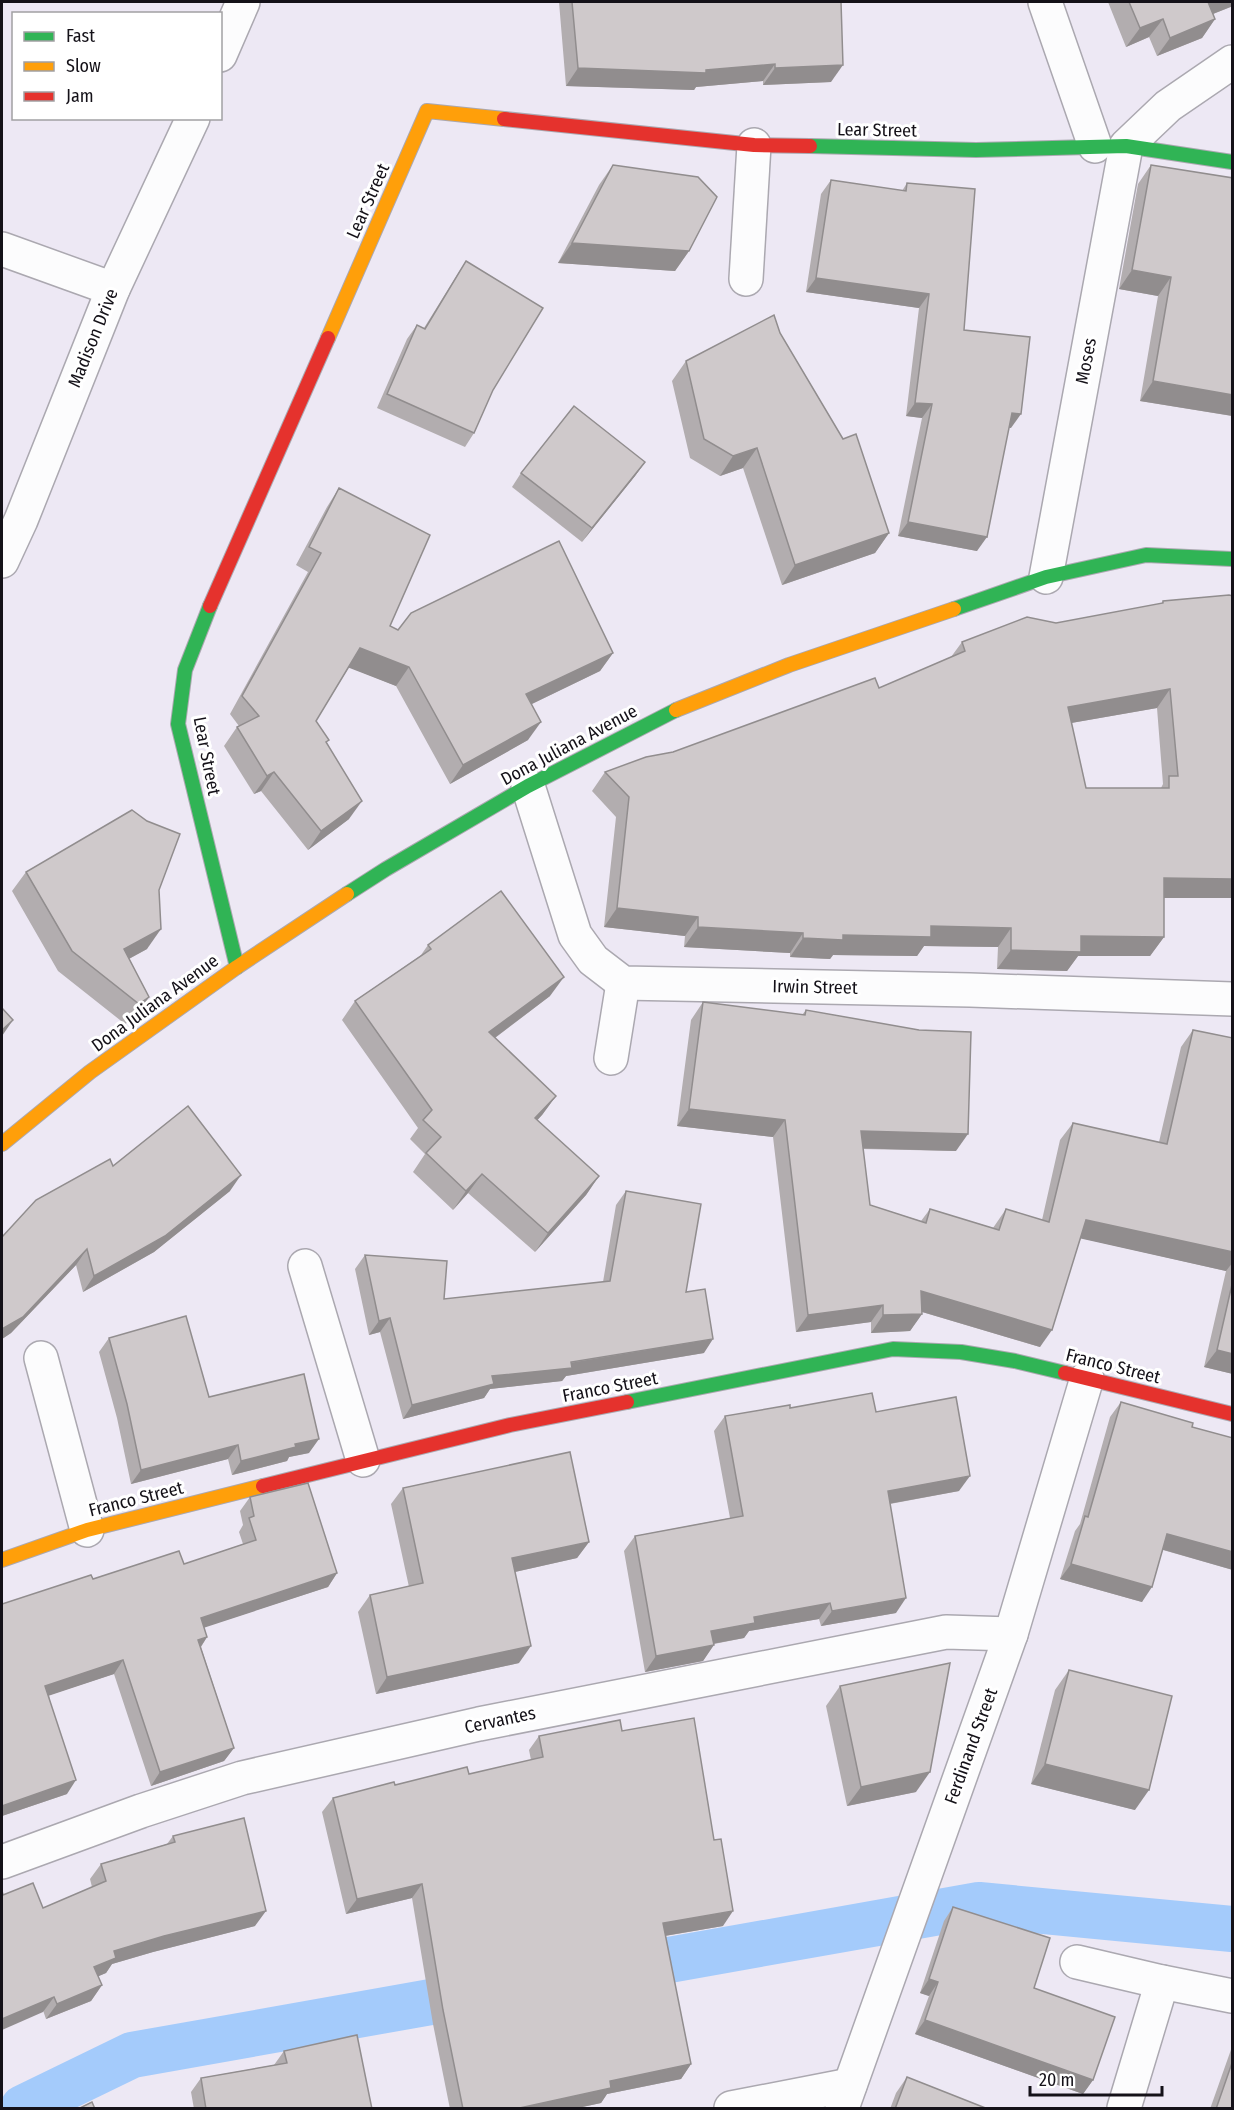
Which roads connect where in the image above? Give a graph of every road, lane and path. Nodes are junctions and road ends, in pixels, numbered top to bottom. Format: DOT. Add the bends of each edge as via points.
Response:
graph roads {
  1 [pos="243,2"];
  2 [pos="1045,2"];
  3 [pos="222,50"];
  4 [pos="1233,62"];
  5 [pos="192,120"];
  6 [pos="754,145"];
  7 [pos="1110,146"];
  8 [pos="1233,162"];
  9 [pos="2,249"];
  10 [pos="746,279"];
  11 [pos="113,289"];
  12 [pos="1233,559"];
  13 [pos="2,561"];
  14 [pos="1046,577"];
  15 [pos="528,786"];
  16 [pos="237,967"];
  17 [pos="624,983"];
  18 [pos="1233,999"];
  19 [pos="611,1058"];
  20 [pos="2,1144"];
  21 [pos="305,1266"];
  22 [pos="42,1358"];
  23 [pos="1087,1378"];
  24 [pos="1233,1414"];
  25 [pos="363,1461"];
  26 [pos="87,1530"];
  27 [pos="2,1560"];
  28 [pos="1011,1634"];
  29 [pos="2,1862"];
  30 [pos="1077,1962"];
  31 [pos="1162,1982"];
  32 [pos="1233,1996"];
  33 [pos="846,2097"];
  34 [pos="731,2109"];
  35 [pos="1124,2109"];
  1 -- 3 [label="street"];
  2 -- 7 [label="street"];
  4 -- 7 [label="street"];
  5 -- 11 [label="street, Madison Drive"];
  6 -- 7 [label="street, Lear Street" via="976,150"];
  6 -- 10 [label="street"];
  6 -- 16 [label="street, Lear Street" via="427,111 185,670 178,724"];
  7 -- 8 [label="street, Lear Street"];
  7 -- 14 [label="street, Moses"];
  9 -- 11 [label="street"];
  11 -- 13 [label="street, Madison Drive"];
  12 -- 14 [label="street, Dona Juliana Avenue" via="1146,555"];
  14 -- 15 [label="street, Dona Juliana Avenue" via="789,665 666,714"];
  15 -- 16 [label="street, Dona Juliana Avenue" via="386,869"];
  15 -- 17 [label="street" via="575,935 593,960"];
  16 -- 20 [label="street, Dona Juliana Avenue" via="90,1072"];
  17 -- 18 [label="street, Irwin Street"];
  17 -- 19 [label="street"];
  21 -- 25 [label="street"];
  22 -- 26 [label="street"];
  23 -- 24 [label="street, Franco Street"];
  23 -- 25 [label="street, Franco Street" via="961,1352 893,1349 510,1425"];
  23 -- 28 [label="street, Ferdinand Street"];
  25 -- 26 [label="street, Franco Street"];
  26 -- 27 [label="street, Franco Street"];
  28 -- 29 [label="street, Cervantes" via="945,1632 456,1729 242,1778"];
  28 -- 33 [label="street, Ferdinand Street"];
  30 -- 31 [label="street"];
  31 -- 32 [label="street"];
  31 -- 35 [label="street"];
  33 -- 34 [label="street"];
}
